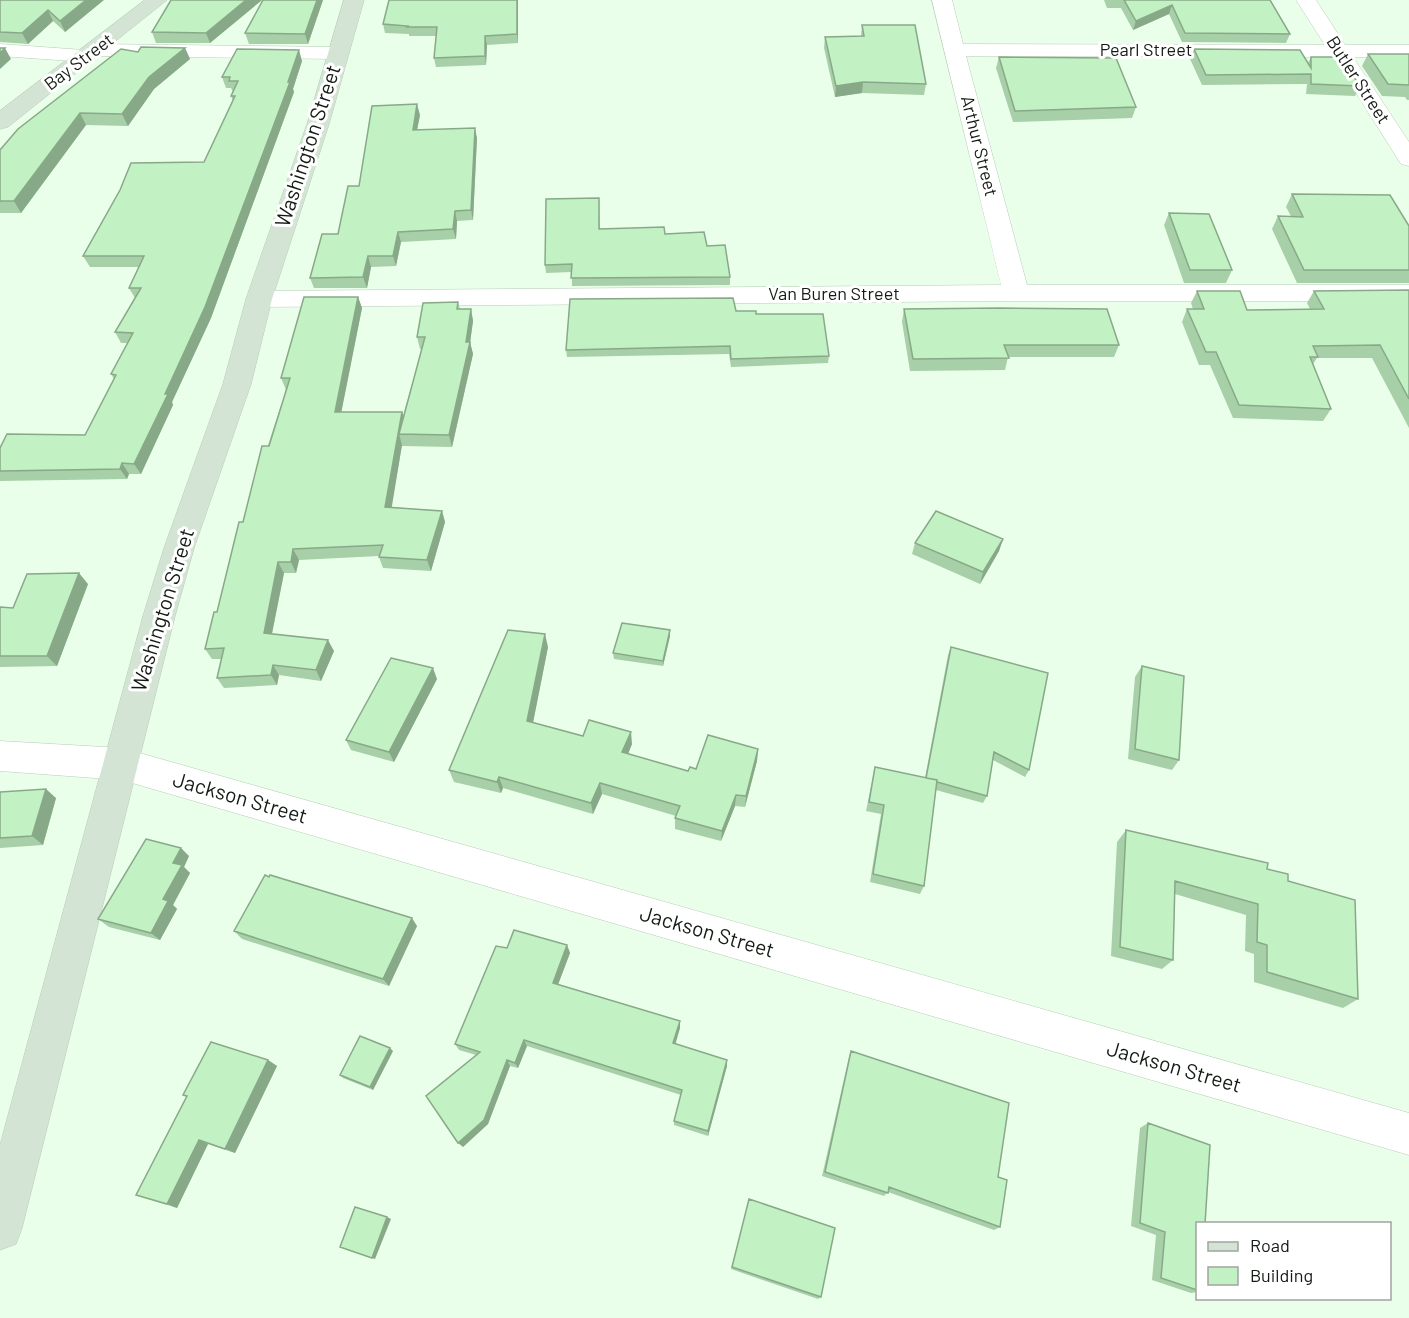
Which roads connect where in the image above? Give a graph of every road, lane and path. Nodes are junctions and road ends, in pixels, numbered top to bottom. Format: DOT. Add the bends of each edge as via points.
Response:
graph roads {
  1 [pos="156,0"];
  2 [pos="354,0"];
  3 [pos="942,0"];
  4 [pos="1306,0"];
  5 [pos="0,50"];
  6 [pos="955,50"];
  7 [pos="1339,50"];
  8 [pos="1409,51"];
  9 [pos="90,53"];
  10 [pos="339,53"];
  11 [pos="0,122"];
  12 [pos="1409,159"];
  13 [pos="1016,293"];
  14 [pos="1409,293"];
  15 [pos="258,299"];
  16 [pos="0,756"];
  17 [pos="122,764"];
  18 [pos="1409,1134"];
  19 [pos="0,1228"];
  1 -- 9 [label="street, Bay Street"];
  2 -- 10 [label="street, Washington Street"];
  3 -- 6 [label="street, Arthur Street"];
  4 -- 7 [label="street, Butler Street"];
  5 -- 9 [label="street"];
  6 -- 7 [label="street, Pearl Street"];
  6 -- 13 [label="street, Arthur Street"];
  7 -- 8 [label="street, Pearl Street"];
  7 -- 12 [label="street, Butler Street"];
  9 -- 10 [label="street"];
  9 -- 11 [label="street, Bay Street"];
  10 -- 15 [label="street, Washington Street"];
  13 -- 14 [label="street, Van Buren Street"];
  13 -- 15 [label="street, Van Buren Street"];
  15 -- 17 [label="street, Washington Street" via="237,384 159,616"];
  16 -- 17 [label="street, Jackson Street"];
  17 -- 18 [label="street, Jackson Street"];
  17 -- 19 [label="street, Washington Street"];
}
